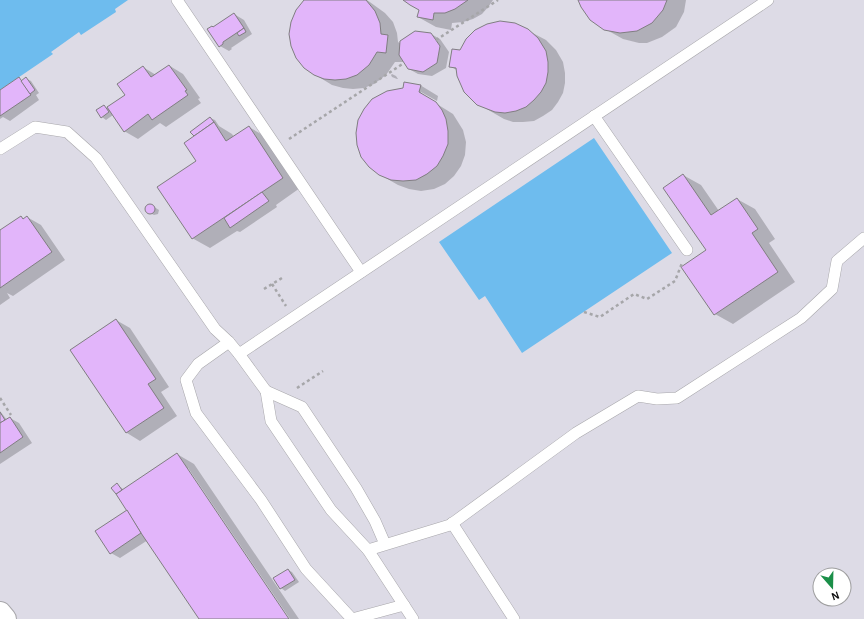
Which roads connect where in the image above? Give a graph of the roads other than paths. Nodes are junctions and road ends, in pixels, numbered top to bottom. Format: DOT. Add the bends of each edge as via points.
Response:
graph roads {
  1 [pos="178,0"];
  2 [pos="768,0"];
  3 [pos="594,116"];
  4 [pos="0,148"];
  5 [pos="864,238"];
  6 [pos="687,250"];
  7 [pos="362,272"];
  8 [pos="229,342"];
  9 [pos="239,354"];
  10 [pos="266,391"];
  11 [pos="452,523"];
  12 [pos="385,544"];
  13 [pos="368,550"];
  14 [pos="404,605"];
  15 [pos="0,613"];
  16 [pos="5,619"];
  17 [pos="352,619"];
  18 [pos="413,619"];
  19 [pos="514,619"];
  1 -- 7 [label="lane"];
  2 -- 3 [label="lane"];
  3 -- 6 [label="lane"];
  3 -- 7 [label="lane"];
  4 -- 8 [label="lane" via="35,127 67,132 96,158 215,329"];
  5 -- 11 [label="lane" via="837,261 832,289 801,318 677,398 657,399 638,396 576,433"];
  7 -- 9 [label="lane"];
  8 -- 9 [label="lane"];
  8 -- 17 [label="lane" via="198,364 186,380 196,413 261,500 306,568"];
  9 -- 10 [label="lane"];
  10 -- 12 [label="lane" via="302,407 356,488"];
  10 -- 13 [label="lane" via="271,421 331,510"];
  11 -- 12 [label="lane"];
  11 -- 19 [label="lane"];
  12 -- 13 [label="lane"];
  13 -- 14 [label="lane"];
  14 -- 17 [label="lane"];
  14 -- 18 [label="lane"];
  15 -- 16 [label="street"];
}
